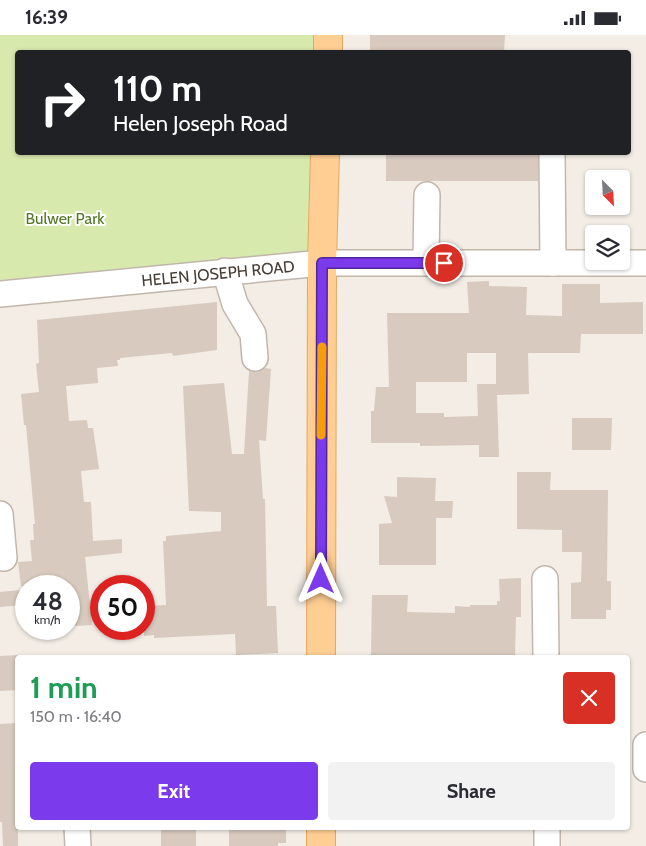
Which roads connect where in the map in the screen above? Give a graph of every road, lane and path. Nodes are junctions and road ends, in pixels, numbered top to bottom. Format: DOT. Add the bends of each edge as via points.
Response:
graph roads {
  1 [pos="328,35"];
  2 [pos="328,50"];
  3 [pos="325,155"];
  4 [pos="552,155"];
  5 [pos="427,195"];
  6 [pos="322,263"];
  7 [pos="426,263"];
  8 [pos="552,263"];
  9 [pos="646,263"];
  10 [pos="225,271"];
  11 [pos="0,293"];
  12 [pos="255,359"];
  13 [pos="0,514"];
  14 [pos="4,559"];
  15 [pos="545,579"];
  16 [pos="321,655"];
  17 [pos="546,655"];
  18 [pos="646,745"];
  19 [pos="646,769"];
  20 [pos="77,830"];
  21 [pos="321,830"];
  22 [pos="547,830"];
  23 [pos="78,846"];
  24 [pos="321,846"];
  25 [pos="547,846"];
  1 -- 2 [label="main road"];
  3 -- 6 [label="main road"];
  4 -- 8 [label="street"];
  5 -- 7 [label="street"];
  6 -- 7 [label="street, HELEN JOSEPH ROAD"];
  6 -- 10 [label="street, HELEN JOSEPH ROAD"];
  6 -- 16 [label="main road"];
  7 -- 8 [label="street, HELEN JOSEPH ROAD"];
  8 -- 9 [label="street, HELEN JOSEPH ROAD"];
  10 -- 11 [label="street, HELEN JOSEPH ROAD"];
  10 -- 12 [label="street" via="235,304 252,334"];
  13 -- 14 [label="street"];
  15 -- 17 [label="street"];
  18 -- 19 [label="street"];
  20 -- 23 [label="street"];
  21 -- 24 [label="main road"];
  22 -- 25 [label="street"];
}
